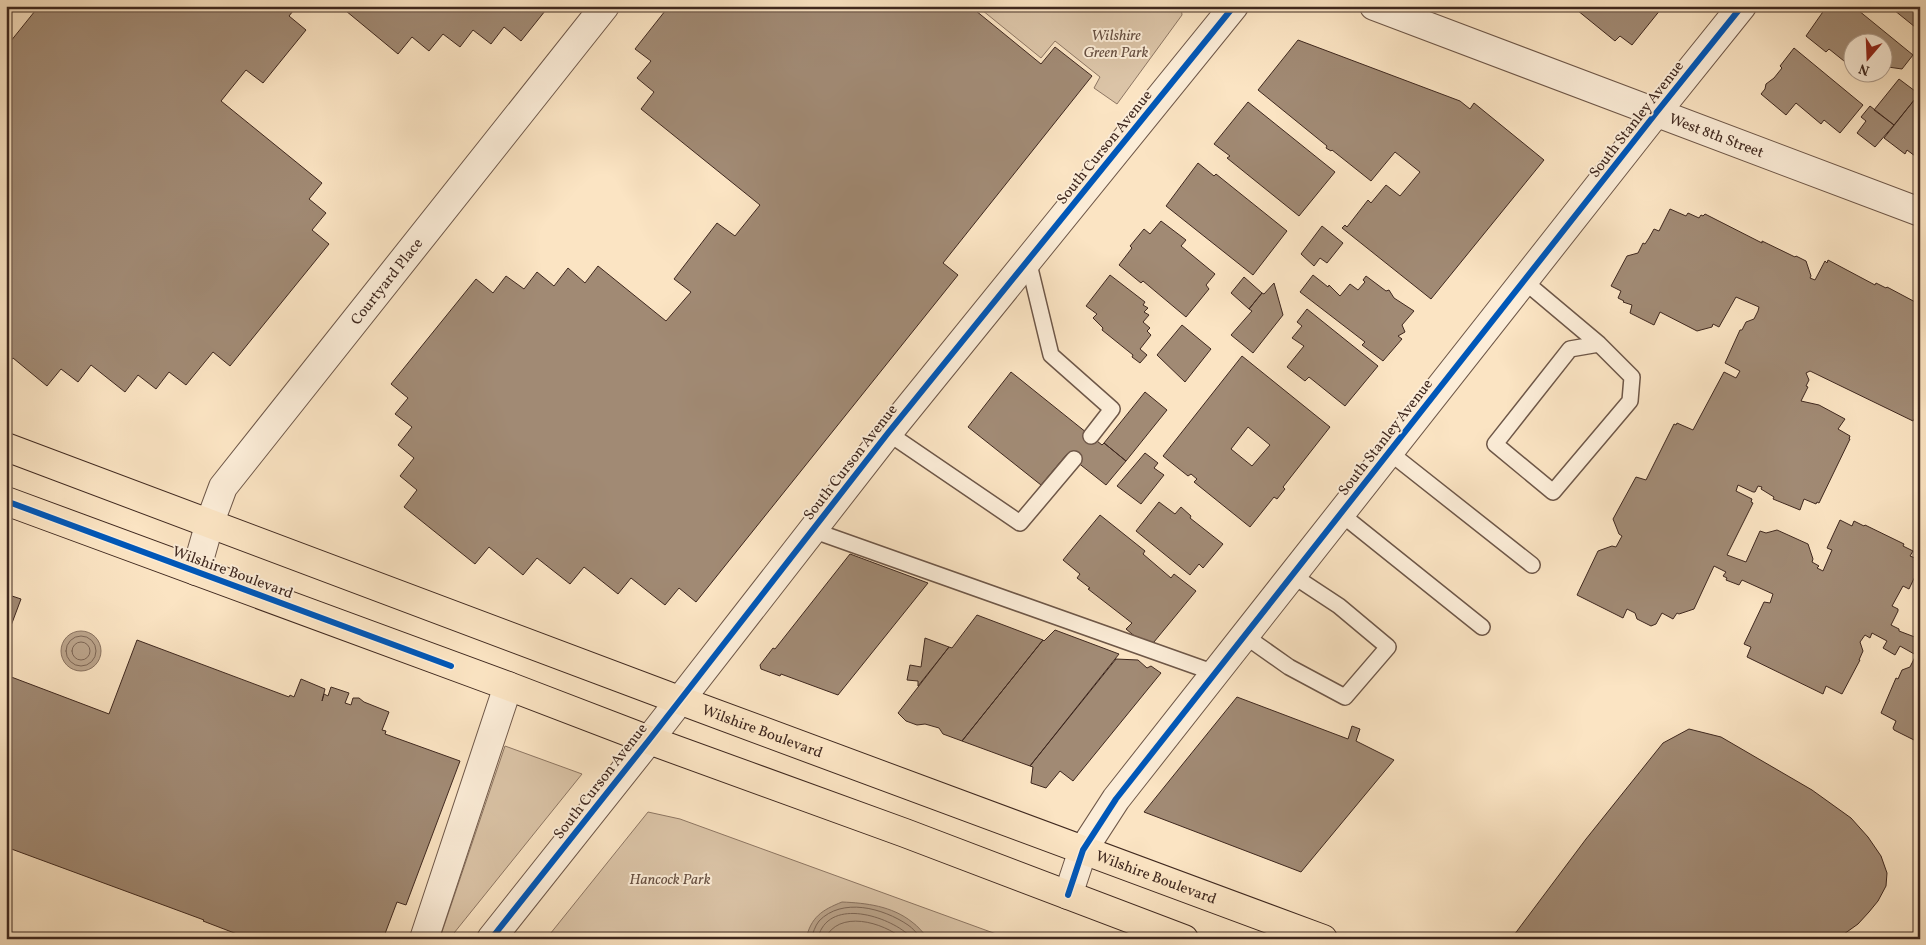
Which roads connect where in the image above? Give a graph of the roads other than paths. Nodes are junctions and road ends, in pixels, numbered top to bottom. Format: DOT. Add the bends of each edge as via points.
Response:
graph roads {
  1 [pos="604,6"];
  2 [pos="1234,6"];
  3 [pos="1374,6"];
  4 [pos="1742,6"];
  5 [pos="1656,113"];
  6 [pos="1920,212"];
  7 [pos="1028,260"];
  8 [pos="1524,281"];
  9 [pos="1599,344"];
  10 [pos="888,433"];
  11 [pos="1091,436"];
  12 [pos="6,447"];
  13 [pos="1389,452"];
  14 [pos="1074,459"];
  15 [pos="6,501"];
  16 [pos="1341,514"];
  17 [pos="210,522"];
  18 [pos="812,530"];
  19 [pos="1532,565"];
  20 [pos="196,572"];
  21 [pos="1292,575"];
  22 [pos="1482,627"];
  23 [pos="1245,636"];
  24 [pos="1215,673"];
  25 [pos="508,686"];
  26 [pos="679,700"];
  27 [pos="649,740"];
  28 [pos="1083,850"];
  29 [pos="1068,895"];
  30 [pos="424,939"];
  31 [pos="491,939"];
  32 [pos="1184,939"];
  33 [pos="1323,939"];
  1 -- 17 [label="street, Courtyard Place" via="224,487"];
  2 -- 7 [label="street, South Curson Avenue"];
  3 -- 5 [label="street, West 8th Street"];
  4 -- 5 [label="street, South Stanley Avenue"];
  5 -- 6 [label="street, West 8th Street"];
  5 -- 8 [label="street, South Stanley Avenue"];
  7 -- 10 [label="street, South Curson Avenue"];
  7 -- 11 [label="lane" via="1051,355 1112,409"];
  8 -- 9 [label="lane"];
  8 -- 13 [label="street, South Stanley Avenue"];
  9 -- 9 [label="lane" via="1570,349 1495,444 1553,492 1630,400 1632,377"];
  10 -- 14 [label="lane" via="1020,523"];
  10 -- 18 [label="street, South Curson Avenue"];
  12 -- 17 [label="main road, Wilshire Boulevard"];
  13 -- 16 [label="street, South Stanley Avenue"];
  13 -- 19 [label="lane"];
  15 -- 20 [label="main road, Wilshire Boulevard"];
  16 -- 21 [label="street, South Stanley Avenue"];
  16 -- 22 [label="lane"];
  17 -- 20 [label="street, Courtyard Place"];
  17 -- 26 [label="main road, Wilshire Boulevard"];
  18 -- 24 [label="lane"];
  18 -- 26 [label="street, South Curson Avenue"];
  20 -- 25 [label="main road, Wilshire Boulevard"];
  21 -- 23 [label="street, South Stanley Avenue"];
  21 -- 23 [label="lane" via="1339,606 1388,647 1345,697 1289,667"];
  23 -- 24 [label="street, South Stanley Avenue"];
  24 -- 28 [label="street, South Stanley Avenue" via="1116,799"];
  25 -- 27 [label="main road, Wilshire Boulevard"];
  25 -- 30 [label="street"];
  26 -- 27 [label="street, South Curson Avenue"];
  26 -- 28 [label="main road, Wilshire Boulevard"];
  27 -- 29 [label="main road, Wilshire Boulevard"];
  27 -- 31 [label="street, South Curson Avenue"];
  28 -- 29 [label="street, South Stanley Avenue"];
  28 -- 33 [label="main road, Wilshire Boulevard"];
  29 -- 32 [label="main road, Wilshire Boulevard"];
}
